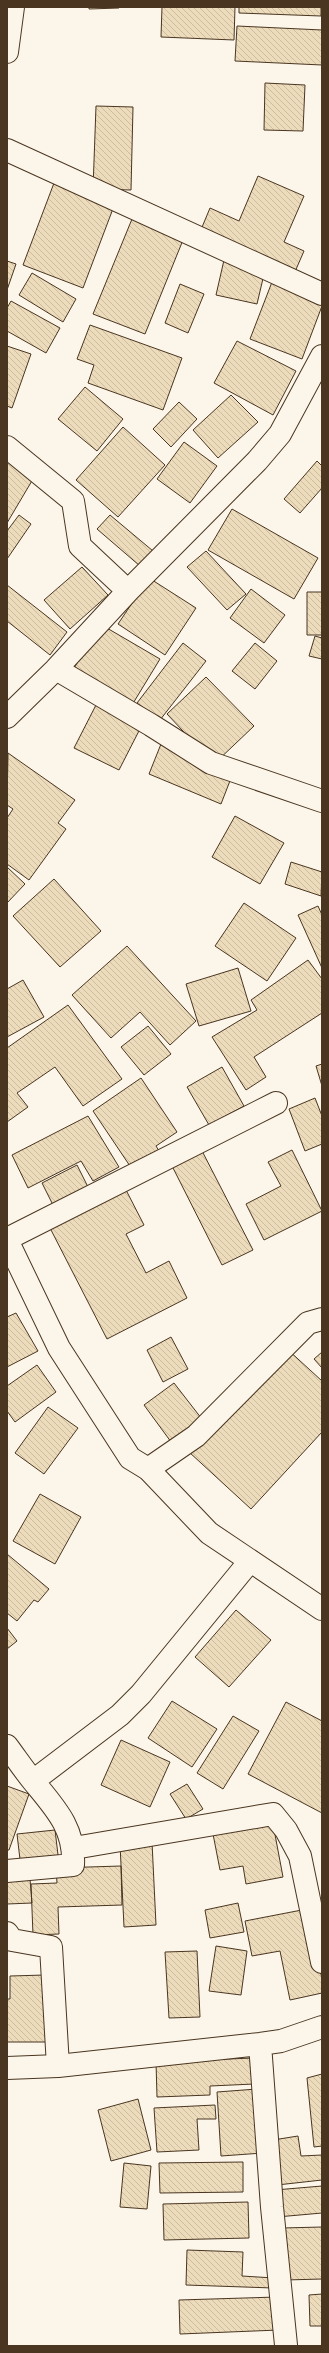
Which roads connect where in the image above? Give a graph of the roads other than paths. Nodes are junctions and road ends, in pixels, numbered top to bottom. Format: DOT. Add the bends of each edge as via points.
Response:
graph roads {
  1 [pos="13,7"];
  2 [pos="7,52"];
  3 [pos="7,150"];
  4 [pos="322,294"];
  5 [pos="322,356"];
  6 [pos="7,447"];
  7 [pos="128,591"];
  8 [pos="56,669"];
  9 [pos="7,717"];
  10 [pos="322,801"];
  11 [pos="276,1103"];
  12 [pos="7,1240"];
  13 [pos="322,1318"];
  14 [pos="148,1469"];
  15 [pos="250,1561"];
  16 [pos="322,1609"];
  17 [pos="7,1746"];
  18 [pos="33,1781"];
  19 [pos="74,1848"];
  20 [pos="7,1871"];
  21 [pos="7,1933"];
  22 [pos="322,1962"];
  23 [pos="322,2027"];
  24 [pos="260,2044"];
  25 [pos="58,2066"];
  26 [pos="7,2068"];
  27 [pos="286,2345"];
  1 -- 2 [label="street"];
  3 -- 4 [label="street"];
  5 -- 7 [label="street" via="280,434 258,461"];
  6 -- 7 [label="street" via="74,501 80,546"];
  7 -- 8 [label="street"];
  8 -- 9 [label="street"];
  8 -- 10 [label="street" via="211,763"];
  11 -- 12 [label="street"];
  12 -- 14 [label="street" via="59,1348 130,1458"];
  13 -- 14 [label="street" via="308,1323 196,1436"];
  14 -- 15 [label="street" via="209,1533"];
  15 -- 16 [label="street"];
  15 -- 18 [label="street" via="141,1694 120,1715"];
  17 -- 18 [label="street"];
  18 -- 19 [label="street" via="54,1804 70,1834"];
  19 -- 20 [label="street" via="73,1865"];
  19 -- 22 [label="street" via="273,1814 286,1830 300,1856"];
  21 -- 25 [label="street" via="12,1940 51,1947"];
  23 -- 24 [label="street" via="281,2041"];
  24 -- 25 [label="street"];
  24 -- 27 [label="street" via="272,2207"];
  25 -- 26 [label="street"];
}
